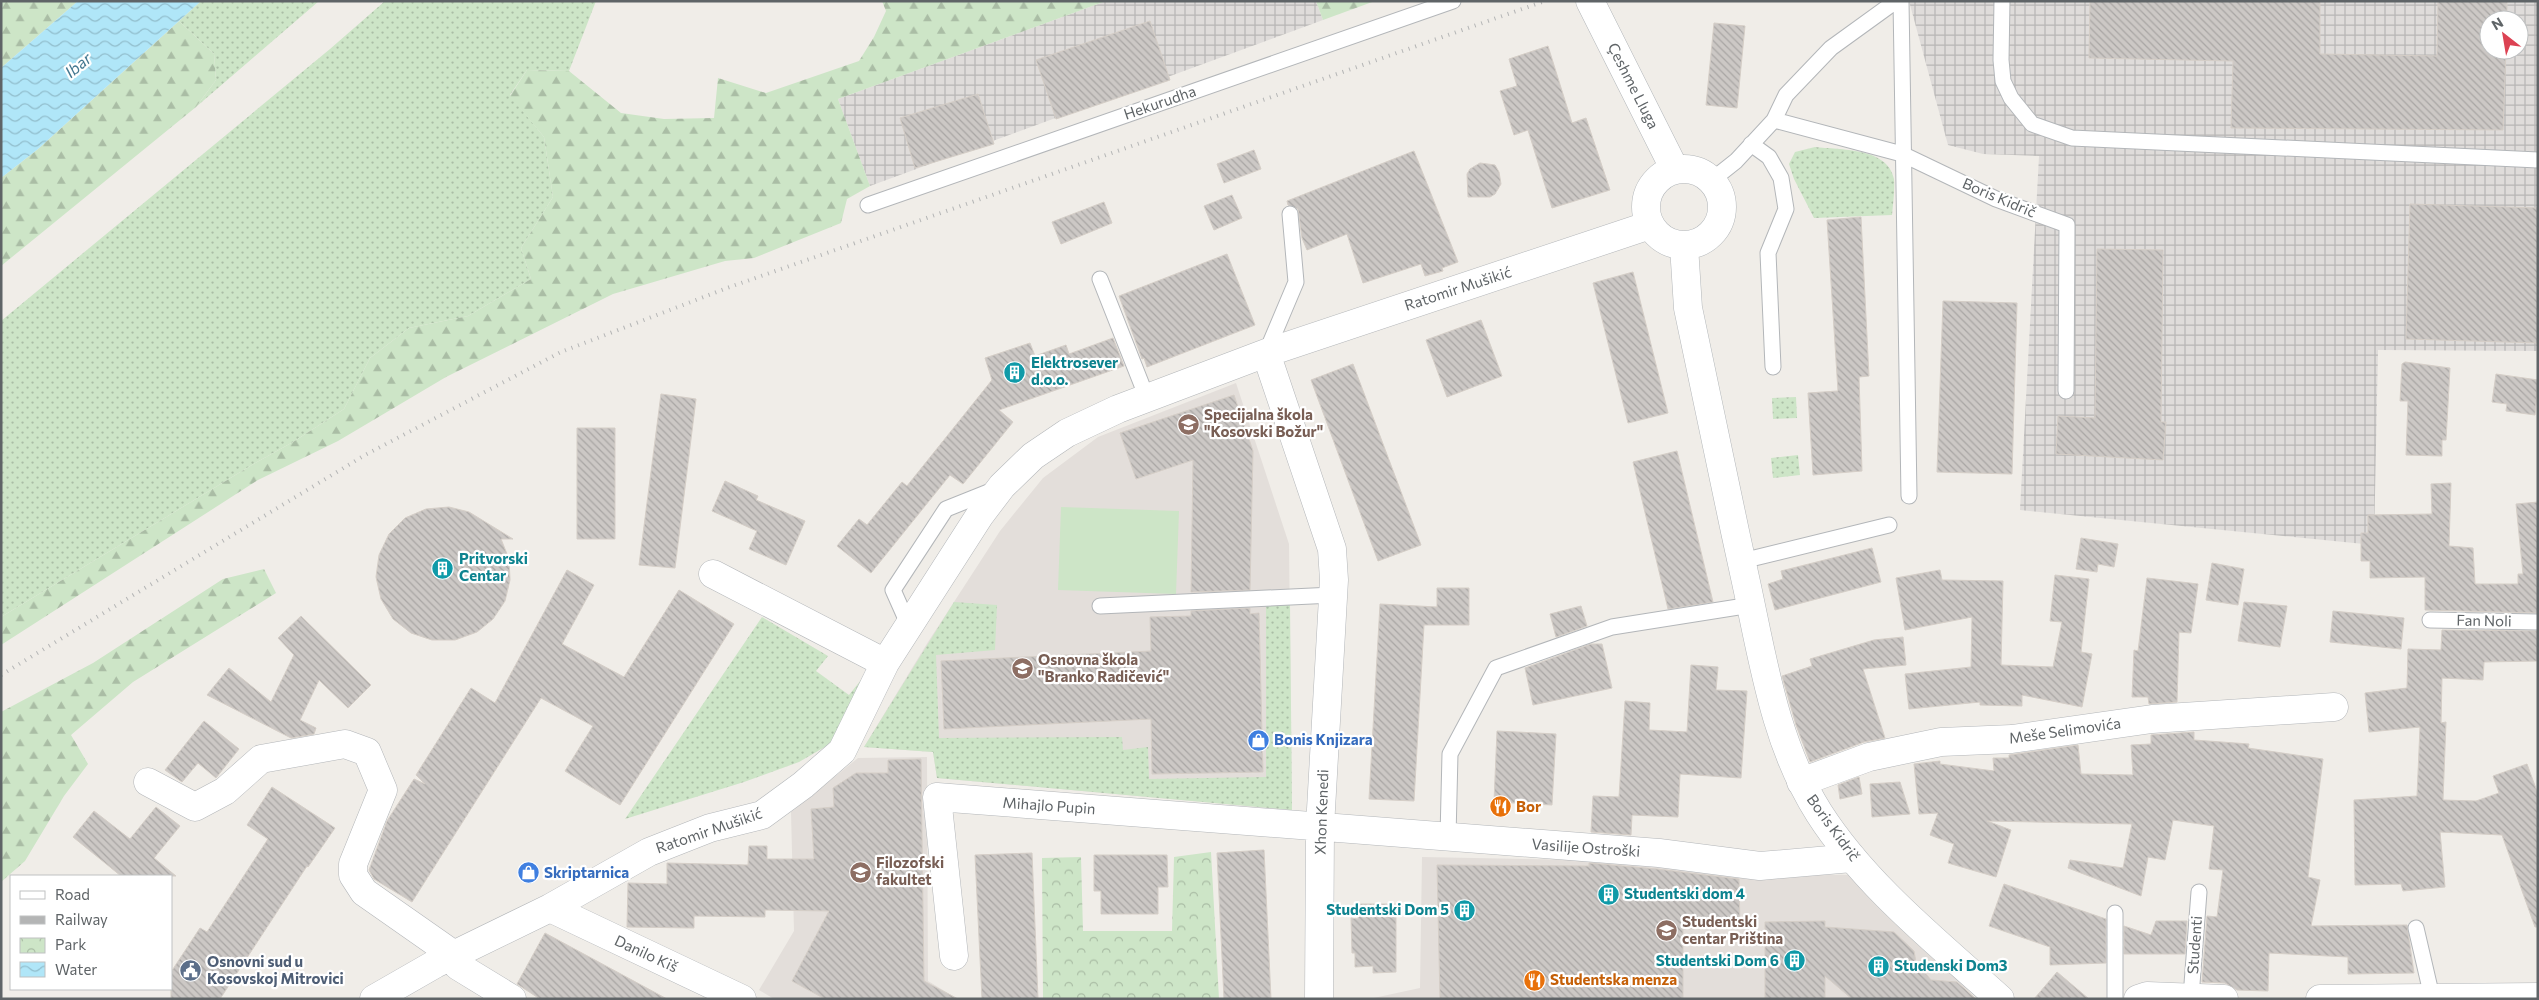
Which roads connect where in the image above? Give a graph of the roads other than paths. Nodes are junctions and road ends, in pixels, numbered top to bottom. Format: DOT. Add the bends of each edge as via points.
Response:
graph roads {
  1 [pos="1453,1"];
  2 [pos="1590,1"];
  3 [pos="1896,1"];
  4 [pos="1901,1"];
  5 [pos="2002,1"];
  6 [pos="1774,120"];
  7 [pos="1751,144"];
  8 [pos="1902,154"];
  9 [pos="2538,160"];
  10 [pos="1675,170"];
  11 [pos="1712,180"];
  12 [pos="868,204"];
  13 [pos="1290,214"];
  14 [pos="1650,225"];
  15 [pos="1684,246"];
  16 [pos="1100,279"];
  17 [pos="1266,353"];
  18 [pos="1773,367"];
  19 [pos="2066,391"];
  20 [pos="1147,398"];
  21 [pos="1908,496"];
  22 [pos="1889,525"];
  23 [pos="1742,561"];
  24 [pos="713,574"];
  25 [pos="1333,595"];
  26 [pos="1751,605"];
  27 [pos="1100,606"];
  28 [pos="2430,620"];
  29 [pos="2538,622"];
  30 [pos="885,663"];
  31 [pos="2334,707"];
  32 [pos="148,782"];
  33 [pos="1801,782"];
  34 [pos="1320,827"];
  35 [pos="1448,837"];
  36 [pos="1852,858"];
  37 [pos="2199,892"];
  38 [pos="550,908"];
  39 [pos="2114,913"];
  40 [pos="2416,928"];
  41 [pos="454,955"];
  42 [pos="954,956"];
  43 [pos="2191,997"];
  44 [pos="2432,997"];
  45 [pos="2538,997"];
  46 [pos="2463,998"];
  47 [pos="374,999"];
  48 [pos="512,999"];
  49 [pos="742,999"];
  50 [pos="1319,999"];
  51 [pos="2000,999"];
  52 [pos="2115,999"];
  53 [pos="2138,999"];
  54 [pos="2224,999"];
  55 [pos="2320,999"];
  1 -- 12 [label="lane, Hekurudha"];
  2 -- 10 [label="street, Çeshme Lluga"];
  3 -- 6 [label="lane" via="1831,48 1786,95"];
  4 -- 8 [label="lane"];
  5 -- 9 [label="lane" via="2000,60 2003,81 2011,98 2032,124 2072,138"];
  6 -- 7 [label="lane"];
  6 -- 8 [label="lane, Boris Kidrič"];
  7 -- 11 [label="lane"];
  7 -- 18 [label="lane" via="1769,157 1781,178 1786,209 1768,253"];
  8 -- 19 [label="lane, Boris Kidrič" via="1996,199 2067,225"];
  8 -- 21 [label="lane"];
  10 -- 11 [label="street" via="1702,172"];
  10 -- 14 [label="street" via="1658,179 1647,196"];
  11 -- 15 [label="street" via="1723,204 1719,225 1704,240"];
  13 -- 17 [label="lane" via="1296,282"];
  14 -- 15 [label="street" via="1664,240"];
  14 -- 17 [label="street, Ratomir Mušikić"];
  15 -- 23 [label="street, Boris Kidrič" via="1688,308"];
  16 -- 20 [label="lane"];
  17 -- 20 [label="street, Ratomir Mušikić"];
  17 -- 25 [label="street, Xhon Kenedi" via="1332,549"];
  20 -- 30 [label="street, Ratomir Mušikić" via="1067,433 1033,456 1002,486"];
  22 -- 23 [label="lane"];
  23 -- 26 [label="street, Boris Kidrič"];
  24 -- 30 [label="street"];
  25 -- 27 [label="lane"];
  25 -- 34 [label="street, Xhon Kenedi"];
  26 -- 33 [label="street, Boris Kidrič" via="1771,699"];
  26 -- 35 [label="lane" via="1612,627 1496,668 1450,754"];
  28 -- 29 [label="lane, Fan Noli"];
  30 -- 38 [label="street, Ratomir Mušikić" via="842,751 762,815 710,828 648,852"];
  31 -- 33 [label="street, Meše Selimovića" via="2152,719 2012,740 1941,742 1869,757"];
  32 -- 41 [label="street" via="195,807 225,791 260,759 344,744 367,752 383,790 353,864 353,875 364,892"];
  33 -- 36 [label="street, Boris Kidrič"];
  34 -- 35 [label="street, Vasilije Ostroški"];
  34 -- 42 [label="street, Mihajlo Pupin" via="937,797"];
  34 -- 50 [label="street, Xhon Kenedi"];
  35 -- 36 [label="street, Vasilije Ostroški" via="1659,853 1760,866"];
  36 -- 51 [label="street, Boris Kidrič"];
  37 -- 43 [label="lane, Studenti"];
  38 -- 41 [label="street, Ratomir Mušikić"];
  38 -- 49 [label="street, Danilo Kiš"];
  39 -- 52 [label="lane"];
  40 -- 44 [label="lane"];
  41 -- 47 [label="street, Ratomir Mušikić"];
  41 -- 48 [label="street" via="458,966"];
  43 -- 53 [label="street" via="2147,996"];
  43 -- 54 [label="street"];
  44 -- 46 [label="street"];
  44 -- 55 [label="street"];
  45 -- 46 [label="street"];
}
